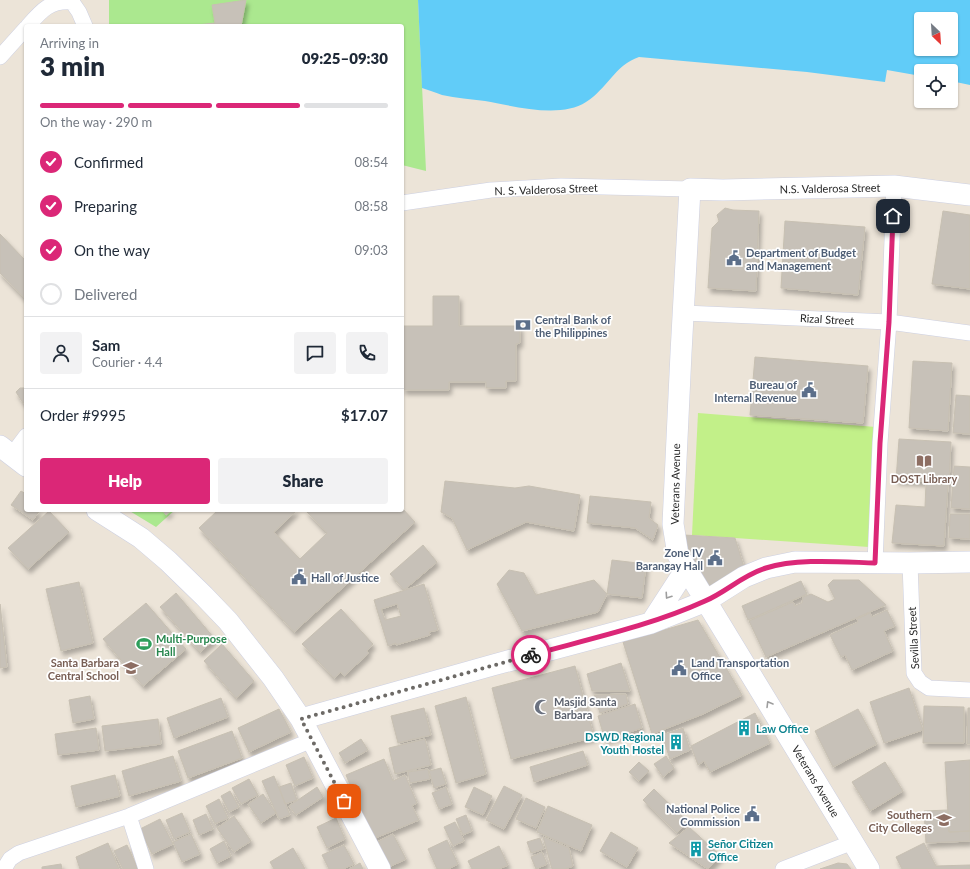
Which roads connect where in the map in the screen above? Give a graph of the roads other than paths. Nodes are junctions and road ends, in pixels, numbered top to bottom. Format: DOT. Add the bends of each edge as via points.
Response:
graph roads {
  1 [pos="30,24"];
  2 [pos="84,24"];
  3 [pos="24,30"];
  4 [pos="0,57"];
  5 [pos="894,186"];
  6 [pos="690,189"];
  7 [pos="970,195"];
  8 [pos="404,203"];
  9 [pos="684,313"];
  10 [pos="889,322"];
  11 [pos="970,333"];
  12 [pos="24,439"];
  13 [pos="12,456"];
  14 [pos="100,512"];
  15 [pos="970,562"];
  16 [pos="875,563"];
  17 [pos="910,563"];
  18 [pos="686,569"];
  19 [pos="706,601"];
  20 [pos="651,622"];
  21 [pos="970,690"];
  22 [pos="301,719"];
  23 [pos="312,740"];
  24 [pos="128,816"];
  25 [pos="853,842"];
  26 [pos="4,869"];
  27 [pos="146,869"];
  28 [pos="380,869"];
  29 [pos="783,869"];
  30 [pos="869,869"];
  1 -- 2 [label="street" via="40,12 62,0 72,2"];
  3 -- 4 [label="street"];
  5 -- 6 [label="street, N.S. Valderosa Street"];
  5 -- 7 [label="street, N.S. Valderosa Street"];
  5 -- 10 [label="street"];
  6 -- 8 [label="street, N. S. Valderosa Street" via="562,186 491,190"];
  6 -- 9 [label="street, Veterans Avenue"];
  9 -- 10 [label="street, Rizal Street"];
  9 -- 18 [label="street, Veterans Avenue" via="673,524 678,555"];
  10 -- 11 [label="street, Rizal Street"];
  10 -- 16 [label="street"];
  12 -- 13 [label="street"];
  14 -- 22 [label="street" via="141,538 204,596 273,678"];
  15 -- 17 [label="street"];
  16 -- 17 [label="street"];
  16 -- 19 [label="street" via="795,562 766,568 744,577"];
  17 -- 21 [label="street, Sevilla Street" via="914,674 929,688"];
  18 -- 19 [label="street, Veterans Avenue"];
  18 -- 20 [label="street, one-way"];
  19 -- 20 [label="street"];
  25 -- 19 [label="street, Veterans Avenue, one-way"];
  20 -- 22 [label="street"];
  22 -- 23 [label="street"];
  23 -- 24 [label="street"];
  23 -- 28 [label="street"];
  24 -- 26 [label="street" via="19,853 10,859"];
  24 -- 27 [label="street"];
  25 -- 29 [label="street"];
  25 -- 30 [label="street, Veterans Avenue"];
}
